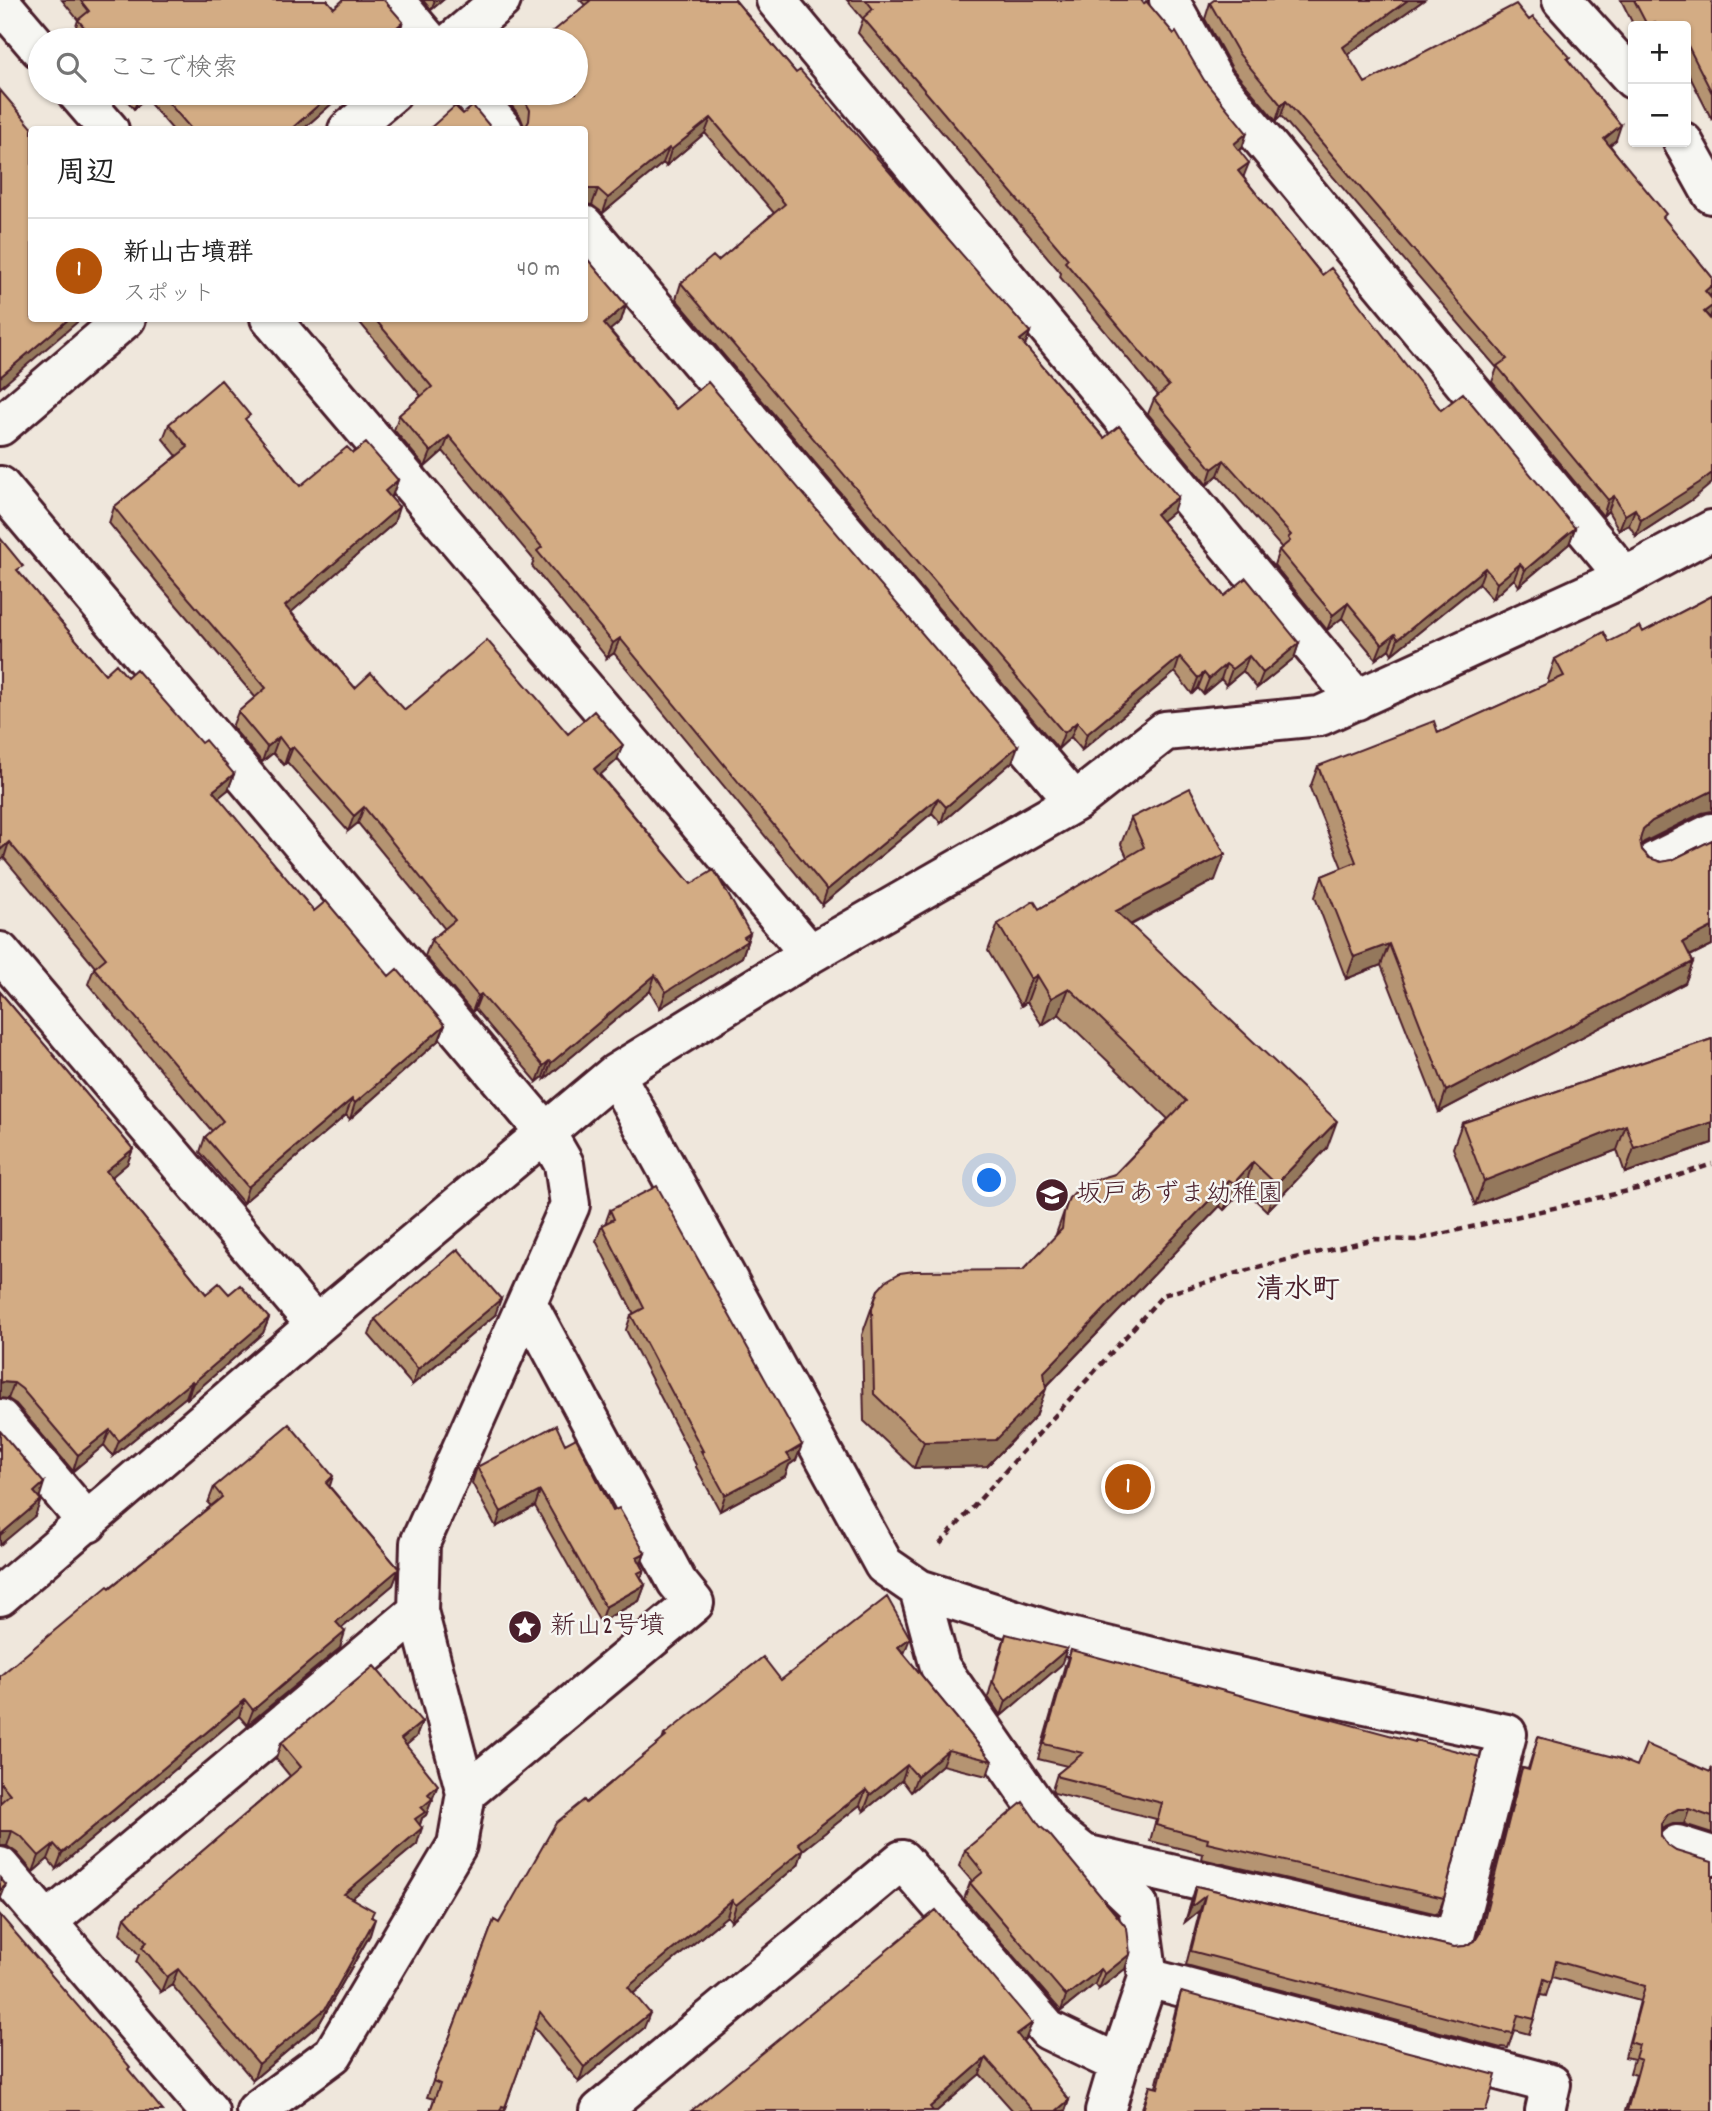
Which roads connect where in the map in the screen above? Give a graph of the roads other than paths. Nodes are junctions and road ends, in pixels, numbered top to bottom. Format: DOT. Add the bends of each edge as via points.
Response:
graph roads {
  1 [pos="394,0"];
  2 [pos="501,0"];
  3 [pos="776,0"];
  4 [pos="1169,0"];
  5 [pos="1562,0"];
  6 [pos="0,2"];
  7 [pos="418,28"];
  8 [pos="468,28"];
  9 [pos="28,35"];
  10 [pos="1628,73"];
  11 [pos="88,105"];
  12 [pos="378,105"];
  13 [pos="482,105"];
  14 [pos="106,126"];
  15 [pos="353,126"];
  16 [pos="500,126"];
  17 [pos="1687,147"];
  18 [pos="1712,194"];
  19 [pos="588,230"];
  20 [pos="121,322"];
  21 [pos="273,322"];
  22 [pos="0,426"];
  23 [pos="0,486"];
  24 [pos="1712,530"];
  25 [pos="1625,576"];
  26 [pos="1357,700"];
  27 [pos="1075,802"];
  28 [pos="1712,833"];
  29 [pos="1654,862"];
  30 [pos="0,952"];
  31 [pos="810,954"];
  32 [pos="615,1074"];
  33 [pos="546,1133"];
  34 [pos="527,1303"];
  35 [pos="316,1325"];
  36 [pos="0,1419"];
  37 [pos="88,1522"];
  38 [pos="913,1585"];
  39 [pos="0,1596"];
  40 [pos="418,1611"];
  41 [pos="466,1793"];
  42 [pos="1084,1854"];
  43 [pos="0,1867"];
  44 [pos="47,1922"];
  45 [pos="1148,1978"];
  46 [pos="1118,2064"];
  47 [pos="209,2111"];
  48 [pos="256,2111"];
  49 [pos="600,2111"];
  50 [pos="1105,2111"];
  51 [pos="1545,2111"];
  1 -- 7 [label="street"];
  2 -- 8 [label="street"];
  3 -- 26 [label="street"];
  4 -- 25 [label="street" via="1215,82"];
  5 -- 10 [label="street"];
  6 -- 9 [label="street"];
  11 -- 14 [label="street"];
  12 -- 15 [label="street"];
  13 -- 16 [label="street"];
  17 -- 18 [label="street"];
  19 -- 27 [label="street"];
  20 -- 22 [label="street"];
  21 -- 31 [label="street"];
  23 -- 33 [label="street"];
  24 -- 25 [label="street"];
  25 -- 26 [label="street"];
  26 -- 27 [label="street" via="1321,716 1165,731"];
  27 -- 31 [label="street"];
  28 -- 29 [label="street"];
  30 -- 35 [label="street"];
  31 -- 32 [label="street"];
  32 -- 33 [label="street"];
  32 -- 38 [label="street" via="884,1565"];
  33 -- 34 [label="street" via="564,1164 570,1205"];
  33 -- 35 [label="street"];
  34 -- 40 [label="street" via="420,1543"];
  34 -- 41 [label="street" via="677,1582 694,1603"];
  35 -- 37 [label="street"];
  36 -- 37 [label="street"];
  37 -- 39 [label="street"];
  38 -- 42 [label="street" via="940,1667 1052,1829"];
  38 -- 42 [label="street" via="1062,1635 1507,1734 1454,1940"];
  40 -- 41 [label="street"];
  40 -- 44 [label="street"];
  41 -- 48 [label="street" via="457,1845 333,2054"];
  42 -- 45 [label="street" via="1138,1905"];
  43 -- 44 [label="street"];
  44 -- 47 [label="street"];
  45 -- 46 [label="street"];
  45 -- 51 [label="street" via="1550,2084"];
  46 -- 49 [label="street" via="1048,2030 902,1860"];
  46 -- 50 [label="street"];
}
